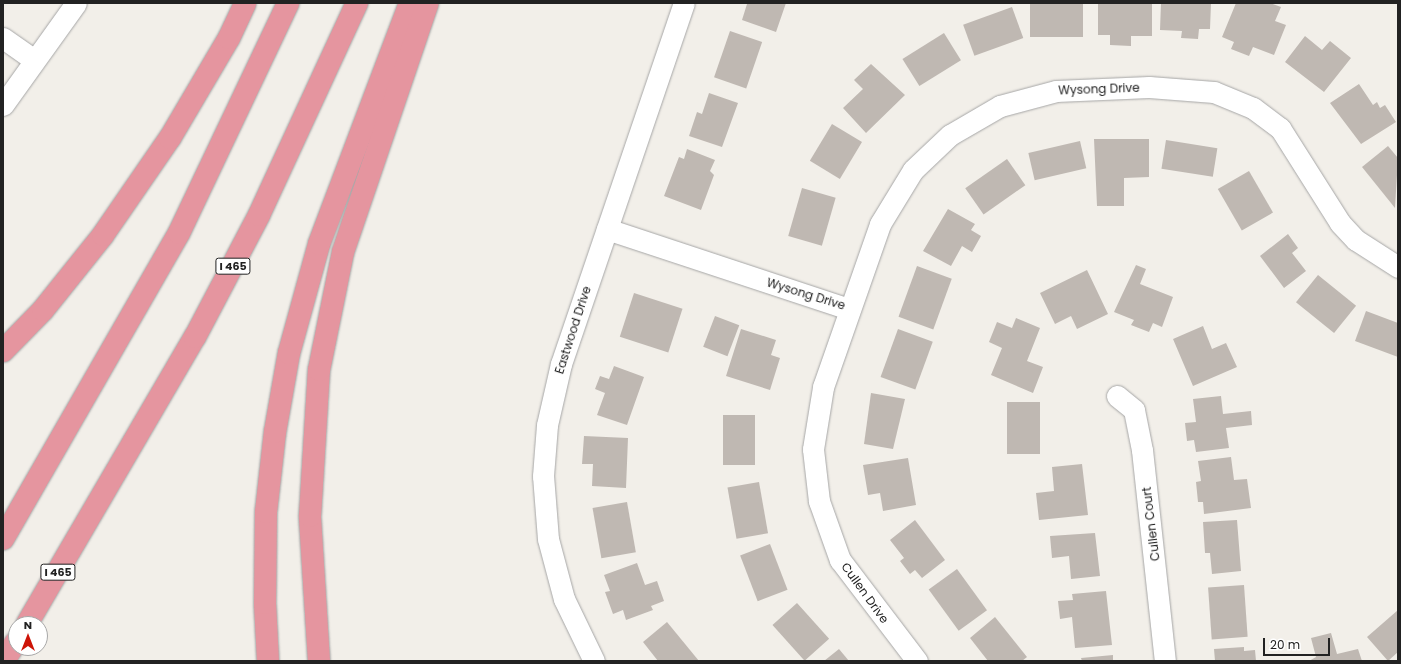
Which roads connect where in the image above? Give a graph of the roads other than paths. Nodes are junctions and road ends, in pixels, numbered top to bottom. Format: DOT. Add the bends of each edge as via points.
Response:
graph roads {
  1 [pos="76,3"];
  2 [pos="245,3"];
  3 [pos="288,3"];
  4 [pos="357,3"];
  5 [pos="410,3"];
  6 [pos="428,3"];
  7 [pos="684,3"];
  8 [pos="3,38"];
  9 [pos="34,60"];
  10 [pos="3,104"];
  11 [pos="607,229"];
  12 [pos="1398,267"];
  13 [pos="849,309"];
  14 [pos="3,350"];
  15 [pos="1117,396"];
  16 [pos="3,539"];
  17 [pos="32,616"];
  18 [pos="268,661"];
  19 [pos="319,661"];
  20 [pos="594,661"];
  21 [pos="917,661"];
  22 [pos="1165,661"];
  1 -- 9 [label="street"];
  2 -- 14 [label="highway" via="229,38 170,138 103,235 43,310"];
  3 -- 16 [label="highway" via="176,239"];
  4 -- 17 [label="highway, I 465" via="266,202 199,330"];
  5 -- 18 [label="highway" via="319,244 289,353 275,432 266,512 265,603"];
  6 -- 19 [label="highway" via="343,252 319,370 310,516"];
  7 -- 11 [label="street, Eastwood Drive"];
  8 -- 9 [label="street"];
  9 -- 10 [label="street"];
  11 -- 13 [label="street, Wysong Drive"];
  11 -- 20 [label="street, Eastwood Drive" via="555,384 547,425 543,476 546,528 555,569 572,619"];
  12 -- 13 [label="street, Wysong Drive" via="1349,234 1321,198 1286,136 1254,108 1203,90 1076,89 1035,94 995,108 968,122 927,156 900,187 884,214"];
  13 -- 21 [label="street, Cullen Drive" via="818,408 813,449 817,491 840,560"];
  15 -- 22 [label="street, Cullen Court" via="1134,410 1142,450"];
}
